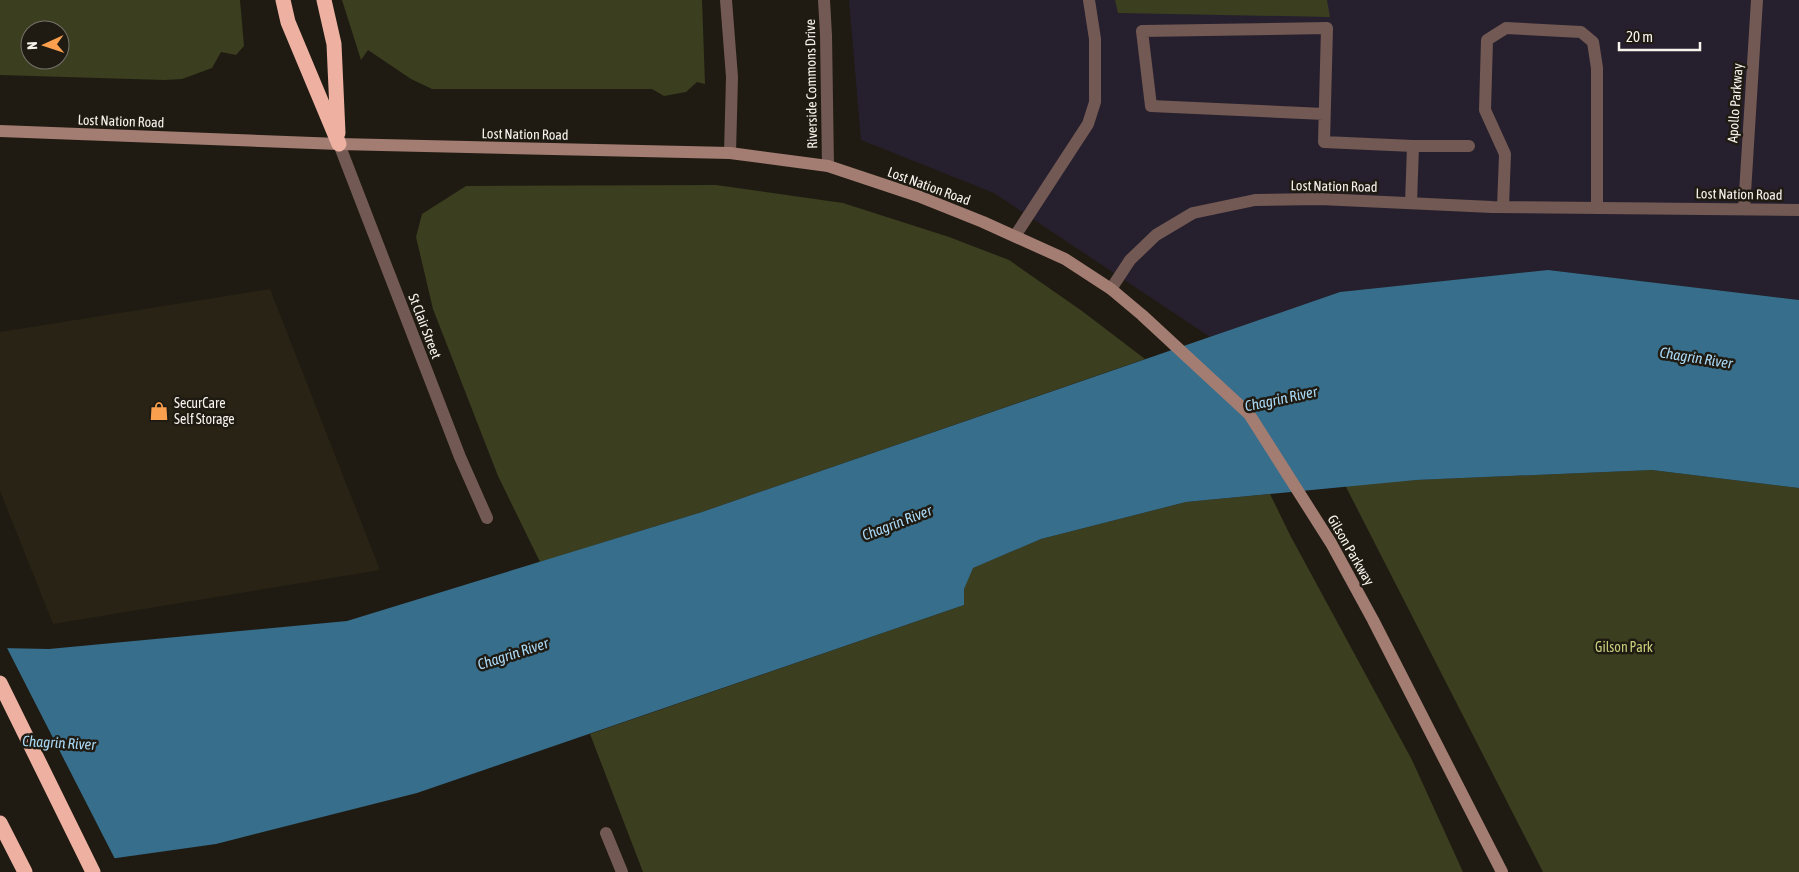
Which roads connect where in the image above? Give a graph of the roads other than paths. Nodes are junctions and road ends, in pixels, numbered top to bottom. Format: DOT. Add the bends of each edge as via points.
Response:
graph roads {
  1 [pos="283,0"];
  2 [pos="324,0"];
  3 [pos="726,0"];
  4 [pos="824,0"];
  5 [pos="1089,0"];
  6 [pos="1757,0"];
  7 [pos="1324,114"];
  8 [pos="0,131"];
  9 [pos="338,144"];
  10 [pos="1413,146"];
  11 [pos="1469,146"];
  12 [pos="730,153"];
  13 [pos="828,166"];
  14 [pos="1411,203"];
  15 [pos="1502,207"];
  16 [pos="1596,208"];
  17 [pos="1744,209"];
  18 [pos="1799,210"];
  19 [pos="1015,236"];
  20 [pos="1111,290"];
  21 [pos="487,518"];
  22 [pos="0,683"];
  23 [pos="0,823"];
  24 [pos="606,833"];
  25 [pos="24,872"];
  26 [pos="93,872"];
  27 [pos="622,872"];
  28 [pos="1502,872"];
  1 -- 9 [label="highway" via="288,22"];
  2 -- 9 [label="highway" via="334,44"];
  3 -- 12 [label="street" via="732,76"];
  4 -- 13 [label="street, Riverside Commons Drive"];
  5 -- 19 [label="street" via="1096,64 1094,102 1088,124"];
  6 -- 17 [label="street, Apollo Parkway"];
  7 -- 7 [label="street" via="1327,28 1142,31 1151,106"];
  7 -- 10 [label="street" via="1324,142"];
  8 -- 9 [label="street, Lost Nation Road"];
  9 -- 12 [label="street, Lost Nation Road"];
  9 -- 21 [label="street, St Clair Street" via="460,457"];
  10 -- 11 [label="street"];
  10 -- 14 [label="street"];
  12 -- 13 [label="street, Lost Nation Road"];
  13 -- 19 [label="street, Lost Nation Road" via="918,196"];
  14 -- 15 [label="street, Lost Nation Road"];
  14 -- 20 [label="street, Lost Nation Road" via="1255,200 1193,213 1156,235 1130,260"];
  15 -- 16 [label="street, Lost Nation Road"];
  15 -- 16 [label="street" via="1505,154 1485,110 1487,40 1506,28 1581,32 1593,42 1597,68"];
  16 -- 17 [label="street, Lost Nation Road"];
  17 -- 18 [label="street, Lost Nation Road"];
  19 -- 20 [label="street, Lost Nation Road" via="1065,259"];
  20 -- 28 [label="street, Gilson Parkway" via="1249,414 1331,543"];
  22 -- 26 [label="highway"];
  23 -- 25 [label="highway"];
  24 -- 27 [label="street"];
}
